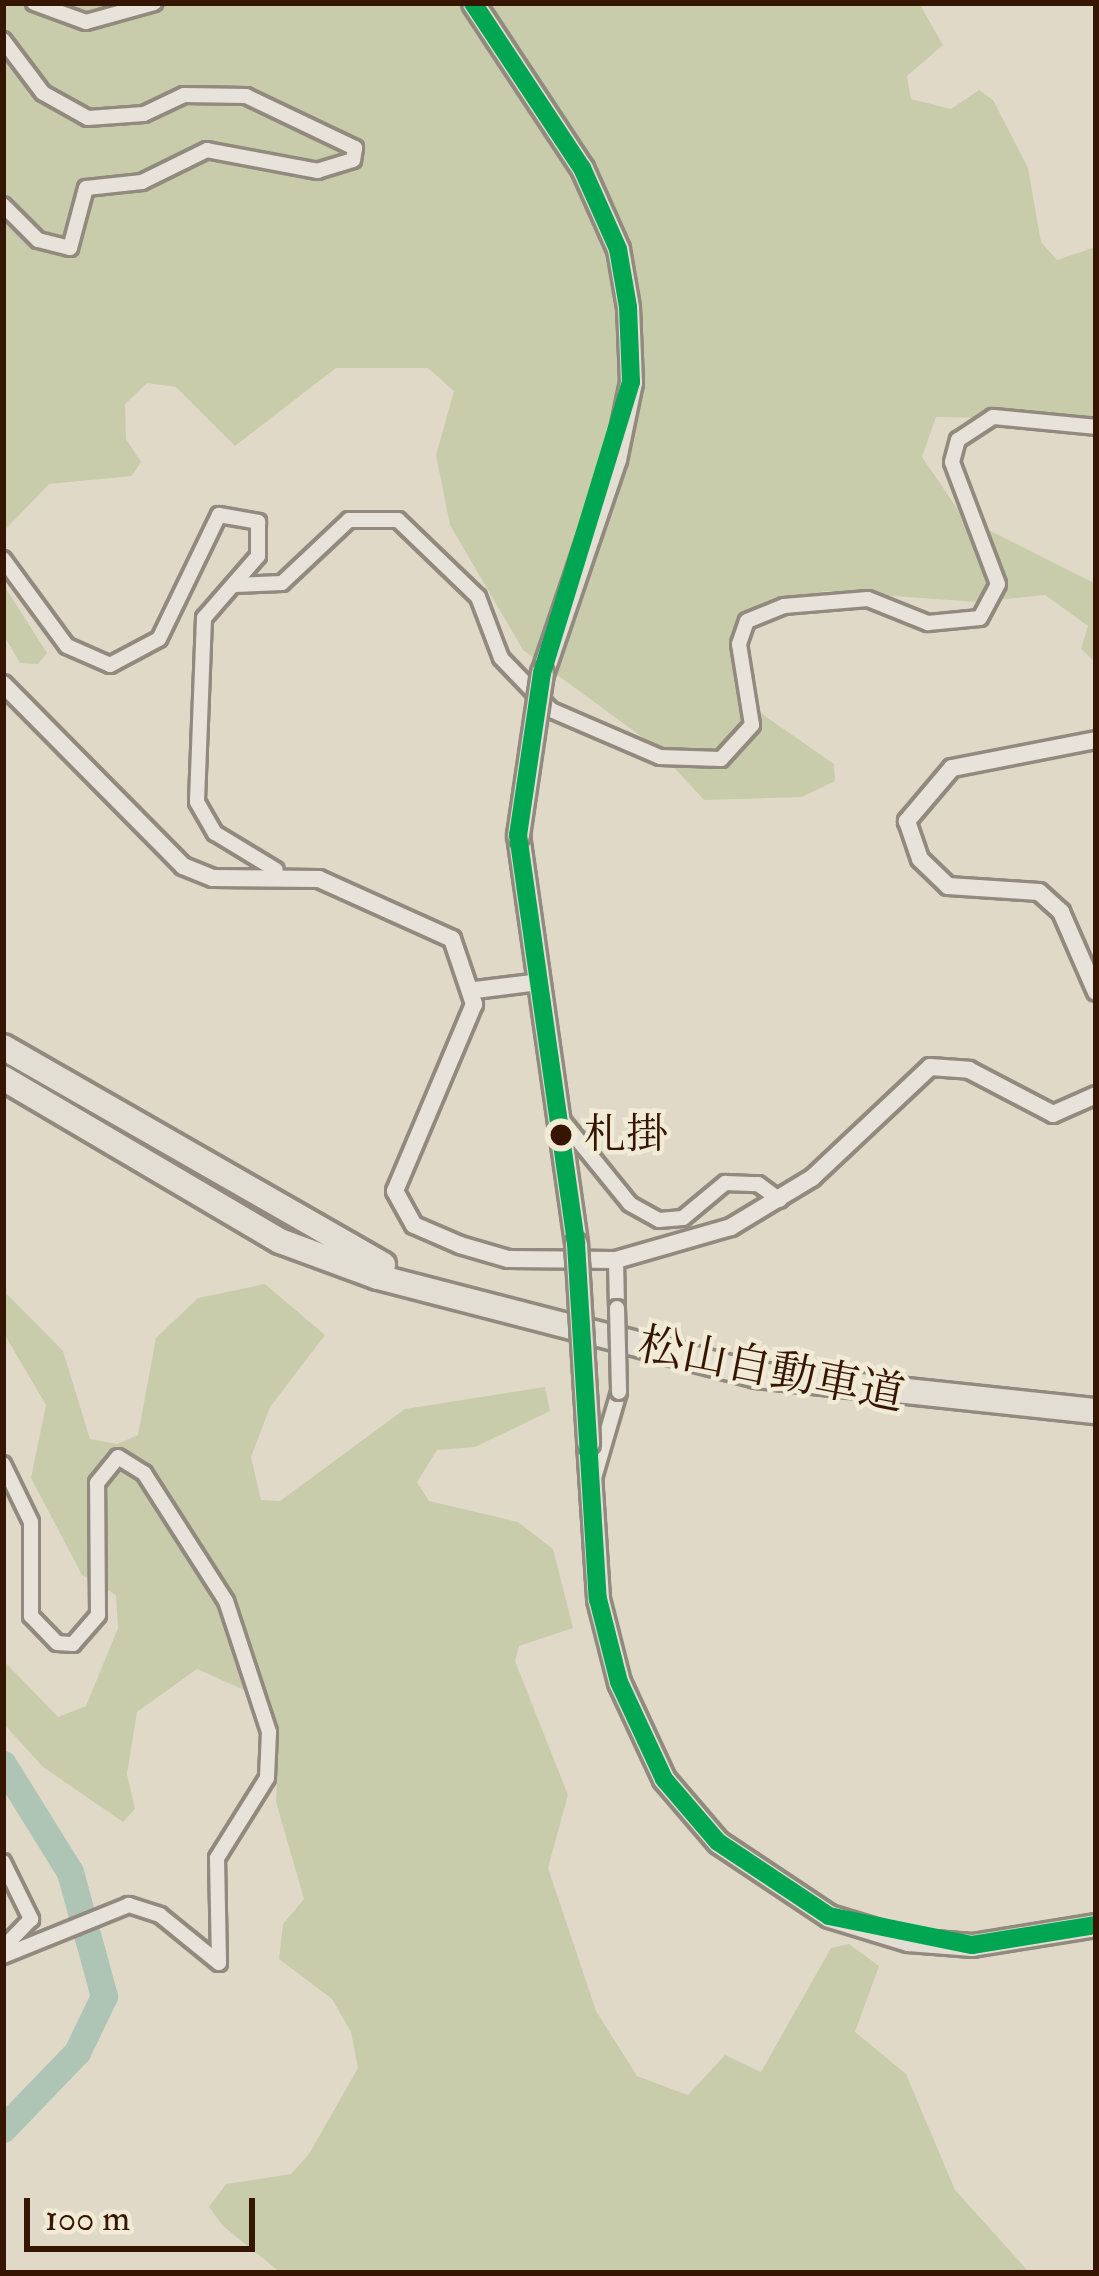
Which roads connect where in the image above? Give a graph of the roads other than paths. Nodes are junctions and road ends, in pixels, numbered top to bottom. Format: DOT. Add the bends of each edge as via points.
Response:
graph roads {
  1 [pos="34,3"];
  2 [pos="154,3"];
  3 [pos="473,3"];
  4 [pos="3,40"];
  5 [pos="3,205"];
  6 [pos="1096,428"];
  7 [pos="3,559"];
  8 [pos="235,585"];
  9 [pos="3,684"];
  10 [pos="1096,740"];
  11 [pos="276,870"];
  12 [pos="531,983"];
  13 [pos="475,990"];
  14 [pos="1096,992"];
  15 [pos="3,1047"];
  16 [pos="3,1078"];
  17 [pos="1096,1095"];
  18 [pos="557,1115"];
  19 [pos="780,1200"];
  20 [pos="616,1260"];
  21 [pos="451,1295"];
  22 [pos="1096,1411"];
  23 [pos="3,1464"];
  24 [pos="589,1490"];
  25 [pos="3,1862"];
  26 [pos="1096,1925"];
  27 [pos="3,1952"];
  1 -- 2 [label="street" via="86,22"];
  3 -- 12 [label="highway, bridge" via="582,168 618,249 631,382 615,459 542,673 518,835"];
  4 -- 5 [label="street" via="43,93 88,118 145,114 184,95 246,97 356,148 353,160 318,171 208,150 142,182 86,188 70,248 38,239"];
  6 -- 8 [label="street" via="993,417 958,440 952,462 998,584 980,618 928,623 868,599 784,606 747,622 739,644 752,724 721,759 659,758 551,710 501,658 478,597 398,520 349,520 282,583"];
  7 -- 8 [label="street" via="54,632 97,667 158,639 207,534 234,510 258,522 261,541"];
  8 -- 11 [label="street" via="204,618 197,802 215,833"];
  9 -- 11 [label="street" via="183,866 213,878"];
  10 -- 14 [label="street" via="952,768 907,821 920,859 948,886 1016,887 1061,912"];
  11 -- 13 [label="street" via="452,939"];
  12 -- 13 [label="street"];
  12 -- 18 [label="highway"];
  13 -- 20 [label="street" via="440,1100 400,1168 401,1212 508,1259"];
  15 -- 21 [label="highway, 松山自動車道" via="222,1181"];
  16 -- 21 [label="highway, 松山自動車道" via="280,1240"];
  17 -- 19 [label="street" via="1053,1114 969,1070 930,1067"];
  18 -- 19 [label="street" via="629,1204 659,1220 683,1219 725,1183 758,1184"];
  18 -- 24 [label="highway, bridge" via="576,1244"];
  19 -- 20 [label="street" via="666,1252"];
  20 -- 24 [label="street, bridge" via="619,1392"];
  21 -- 22 [label="highway, 松山自動車道" via="757,1375"];
  23 -- 27 [label="street" via="31,1522 31,1616 42,1634 73,1644 98,1615 97,1483 125,1457 184,1528 261,1691 267,1778 217,1858 219,1963 160,1915 97,1910"];
  24 -- 26 [label="highway" via="619,1682 664,1779 718,1842 830,1916 908,1940 972,1945"];
  25 -- 27 [label="street" via="31,1919"];
}
